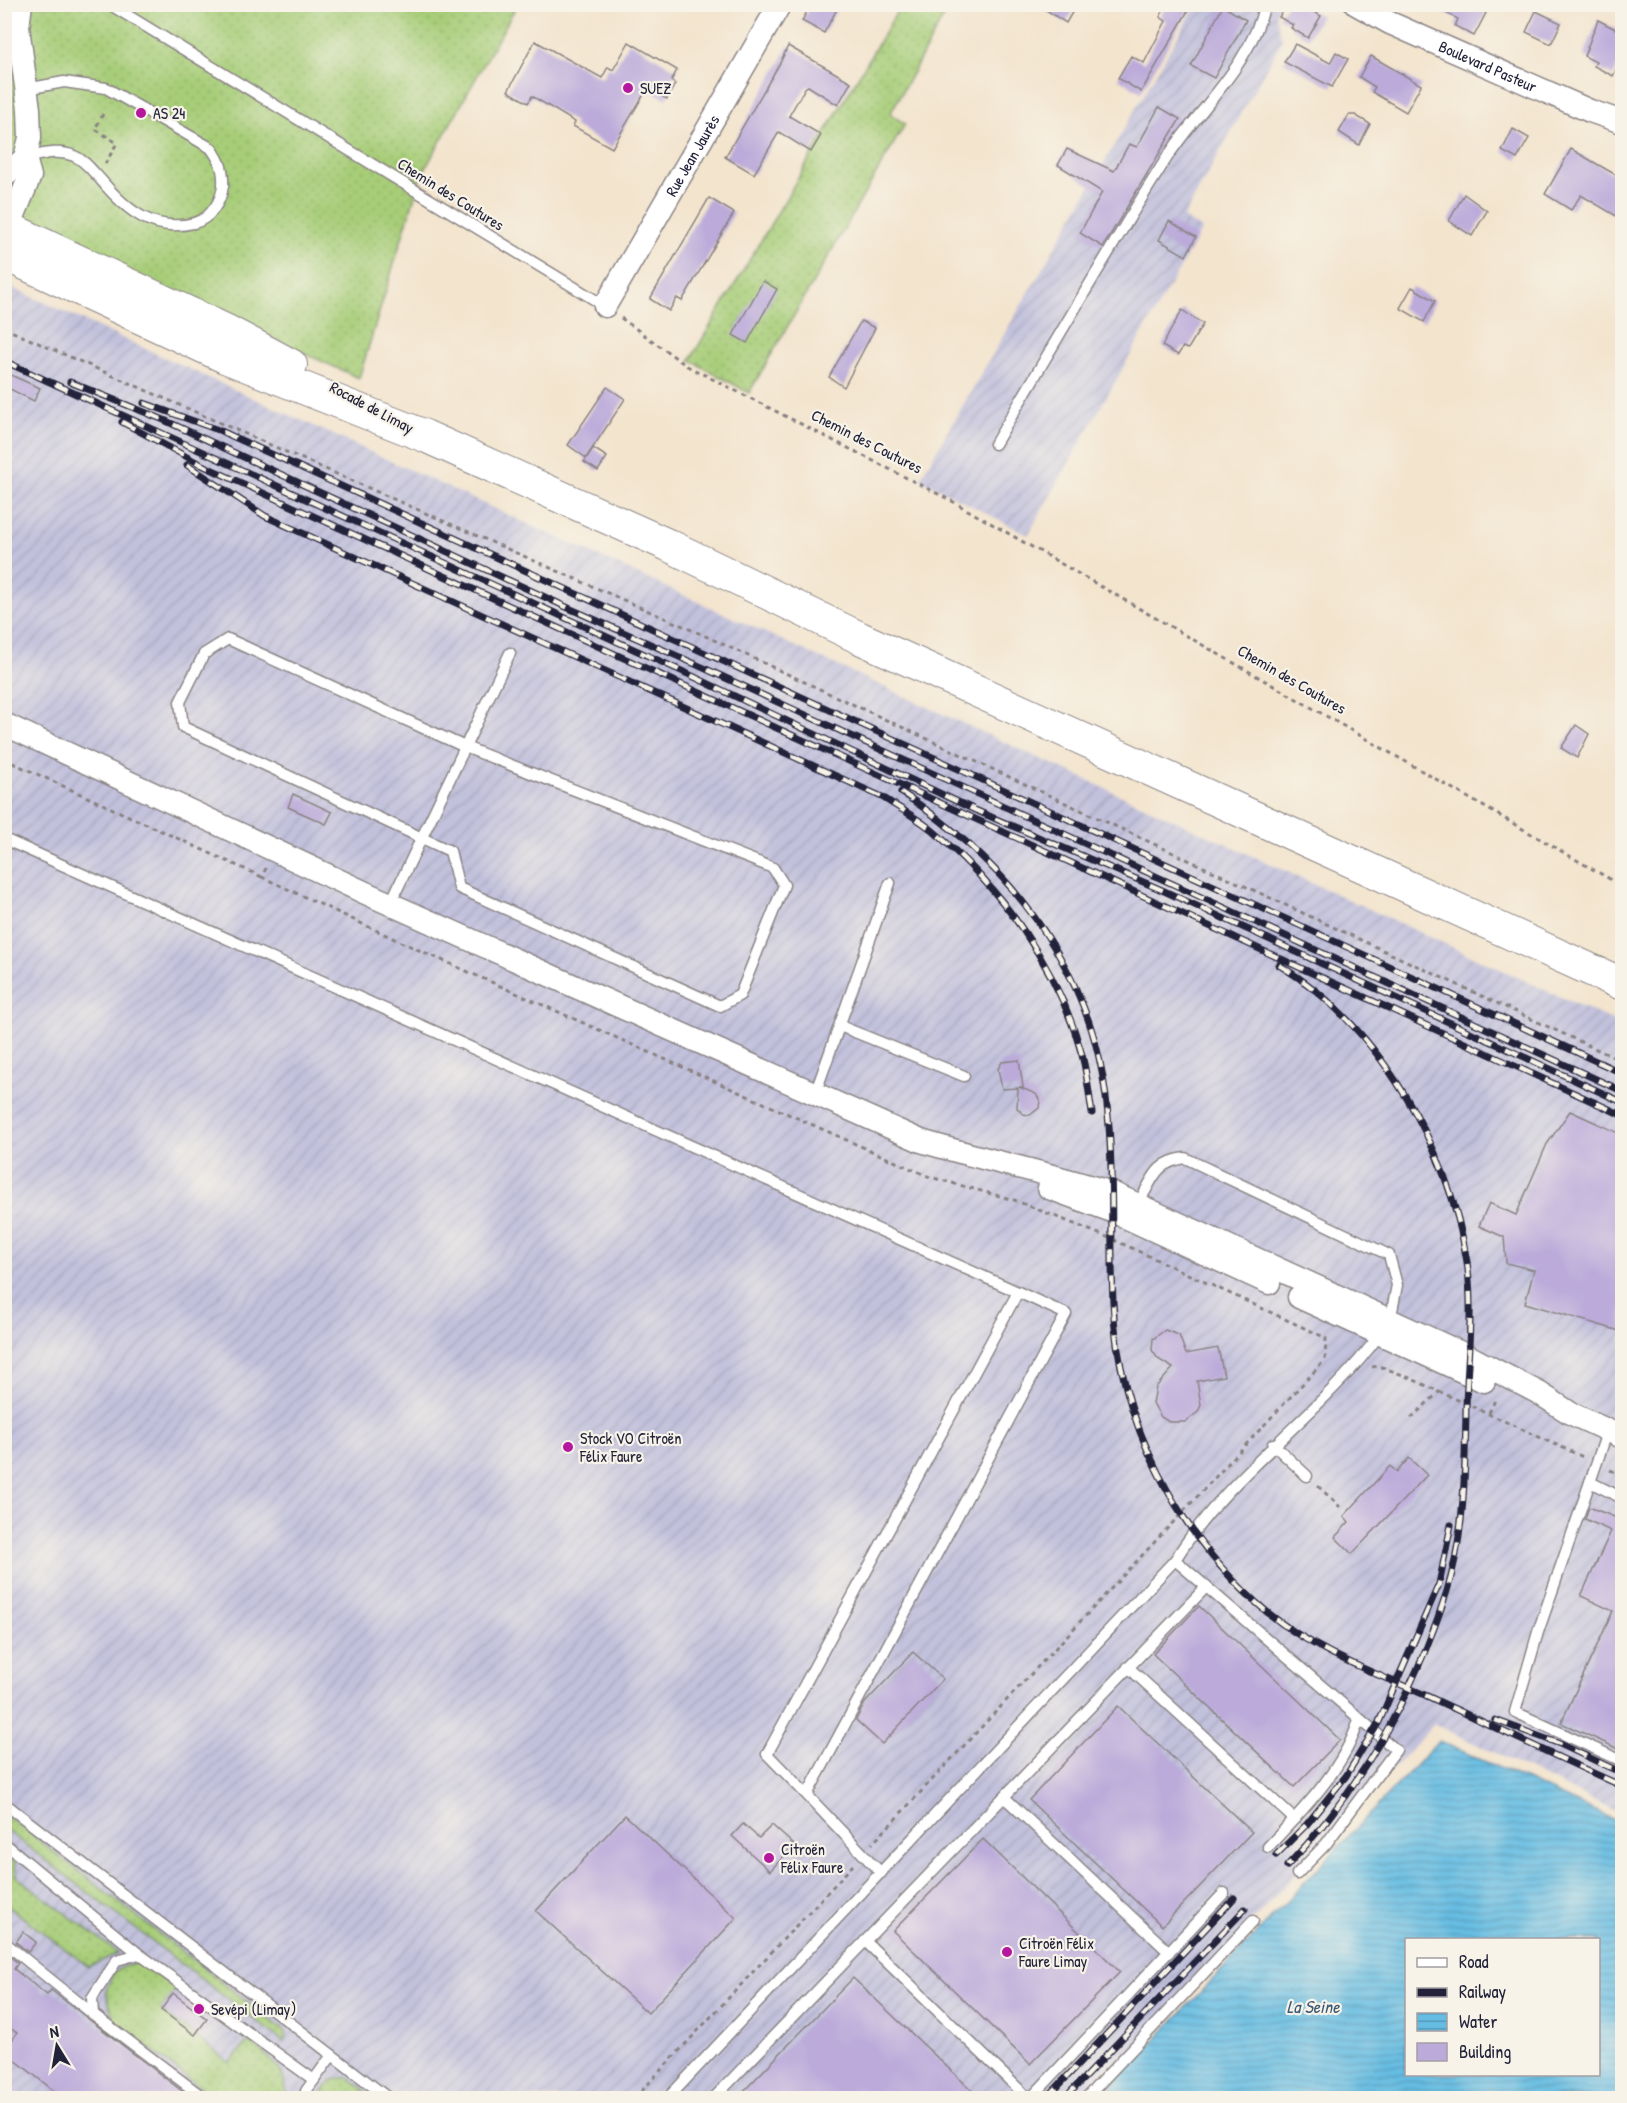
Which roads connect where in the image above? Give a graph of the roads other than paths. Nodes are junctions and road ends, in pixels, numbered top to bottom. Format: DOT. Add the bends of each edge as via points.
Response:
graph roads {
  1 [pos="21,4"];
  2 [pos="109,4"];
  3 [pos="780,4"];
  4 [pos="1265,4"];
  5 [pos="1356,4"];
  6 [pos="26,89"];
  7 [pos="1623,122"];
  8 [pos="25,158"];
  9 [pos="4,176"];
  10 [pos="6,237"];
  11 [pos="605,306"];
  12 [pos="995,444"];
  13 [pos="510,653"];
  14 [pos="4,724"];
  15 [pos="465,747"];
  16 [pos="422,837"];
  17 [pos="4,839"];
  18 [pos="890,883"];
  19 [pos="390,904"];
  20 [pos="1623,984"];
  21 [pos="840,1026"];
  22 [pos="964,1076"];
  23 [pos="816,1094"];
  24 [pos="972,1157"];
  25 [pos="1137,1204"];
  26 [pos="1018,1292"];
  27 [pos="1385,1328"];
  28 [pos="1615,1434"];
  29 [pos="1273,1444"];
  30 [pos="1307,1476"];
  31 [pos="1590,1482"];
  32 [pos="1623,1498"];
  33 [pos="1175,1560"];
  34 [pos="1206,1587"];
  35 [pos="1128,1667"];
  36 [pos="1359,1720"];
  37 [pos="1623,1761"];
  38 [pos="807,1795"];
  39 [pos="1004,1797"];
  40 [pos="4,1803"];
  41 [pos="1294,1819"];
  42 [pos="4,1843"];
  43 [pos="1268,1847"];
  44 [pos="881,1873"];
  45 [pos="1297,1874"];
  46 [pos="1224,1893"];
  47 [pos="1253,1921"];
  48 [pos="865,1941"];
  49 [pos="4,1942"];
  50 [pos="1169,1952"];
  51 [pos="139,1954"];
  52 [pos="93,2014"];
  53 [pos="332,2055"];
  54 [pos="314,2080"];
  55 [pos="204,2098"];
  56 [pos="308,2098"];
  57 [pos="388,2098"];
  58 [pos="668,2098"];
  59 [pos="714,2098"];
  60 [pos="1029,2098"];
  61 [pos="1086,2098"];
  1 -- 6 [label="street" via="18,27"];
  2 -- 11 [label="lane, Chemin des Coutures"];
  3 -- 11 [label="street, Rue Jean Jaurès"];
  4 -- 12 [label="lane" via="1259,28 1230,79 1169,155"];
  5 -- 7 [label="street, Boulevard Pasteur" via="1422,37"];
  6 -- 8 [label="street" via="30,138"];
  6 -- 8 [label="lane" via="64,82 106,88 211,148 220,160 222,194 213,210 199,222 161,226 142,219 117,199 76,156 60,151"];
  8 -- 9 [label="street"];
  8 -- 10 [label="street" via="30,176"];
  10 -- 20 [label="main road, Rocade de Limay" via="229,332 425,436"];
  13 -- 15 [label="lane"];
  14 -- 19 [label="street"];
  15 -- 16 [label="lane"];
  15 -- 16 [label="lane" via="228,639 204,654 180,702 183,727"];
  15 -- 16 [label="lane" via="773,867 784,885 740,995 720,1006 459,888 450,851"];
  16 -- 19 [label="lane"];
  17 -- 26 [label="lane"];
  18 -- 21 [label="lane"];
  19 -- 23 [label="street"];
  21 -- 22 [label="lane"];
  21 -- 23 [label="lane"];
  23 -- 24 [label="street" via="921,1141"];
  24 -- 25 [label="street" via="1053,1174"];
  24 -- 27 [label="street" via="992,1168 1112,1211"];
  25 -- 27 [label="street"];
  25 -- 27 [label="lane" via="1156,1168 1185,1158 1389,1255 1397,1285"];
  26 -- 38 [label="lane" via="767,1755"];
  26 -- 38 [label="lane" via="1066,1314"];
  27 -- 28 [label="street" via="1506,1376"];
  27 -- 29 [label="lane" via="1341,1380"];
  28 -- 31 [label="lane" via="1596,1463"];
  29 -- 30 [label="lane"];
  29 -- 33 [label="lane" via="1202,1518"];
  31 -- 32 [label="lane"];
  31 -- 37 [label="lane" via="1515,1712"];
  33 -- 34 [label="lane"];
  33 -- 44 [label="lane"];
  34 -- 35 [label="lane"];
  34 -- 36 [label="lane"];
  35 -- 39 [label="lane"];
  35 -- 41 [label="lane"];
  36 -- 41 [label="lane" via="1351,1746"];
  36 -- 45 [label="lane" via="1396,1750 1326,1844"];
  38 -- 44 [label="lane"];
  39 -- 48 [label="lane"];
  39 -- 50 [label="lane"];
  40 -- 53 [label="lane"];
  41 -- 43 [label="lane"];
  42 -- 51 [label="lane"];
  44 -- 58 [label="lane"];
  46 -- 50 [label="lane"];
  47 -- 61 [label="lane"];
  48 -- 59 [label="lane"];
  48 -- 60 [label="lane"];
  49 -- 52 [label="lane"];
  50 -- 60 [label="lane"];
  51 -- 52 [label="lane" via="117,1960 92,1998"];
  51 -- 54 [label="lane"];
  52 -- 55 [label="lane"];
  53 -- 54 [label="lane"];
  53 -- 57 [label="lane"];
  54 -- 56 [label="lane" via="306,2091"];
}
